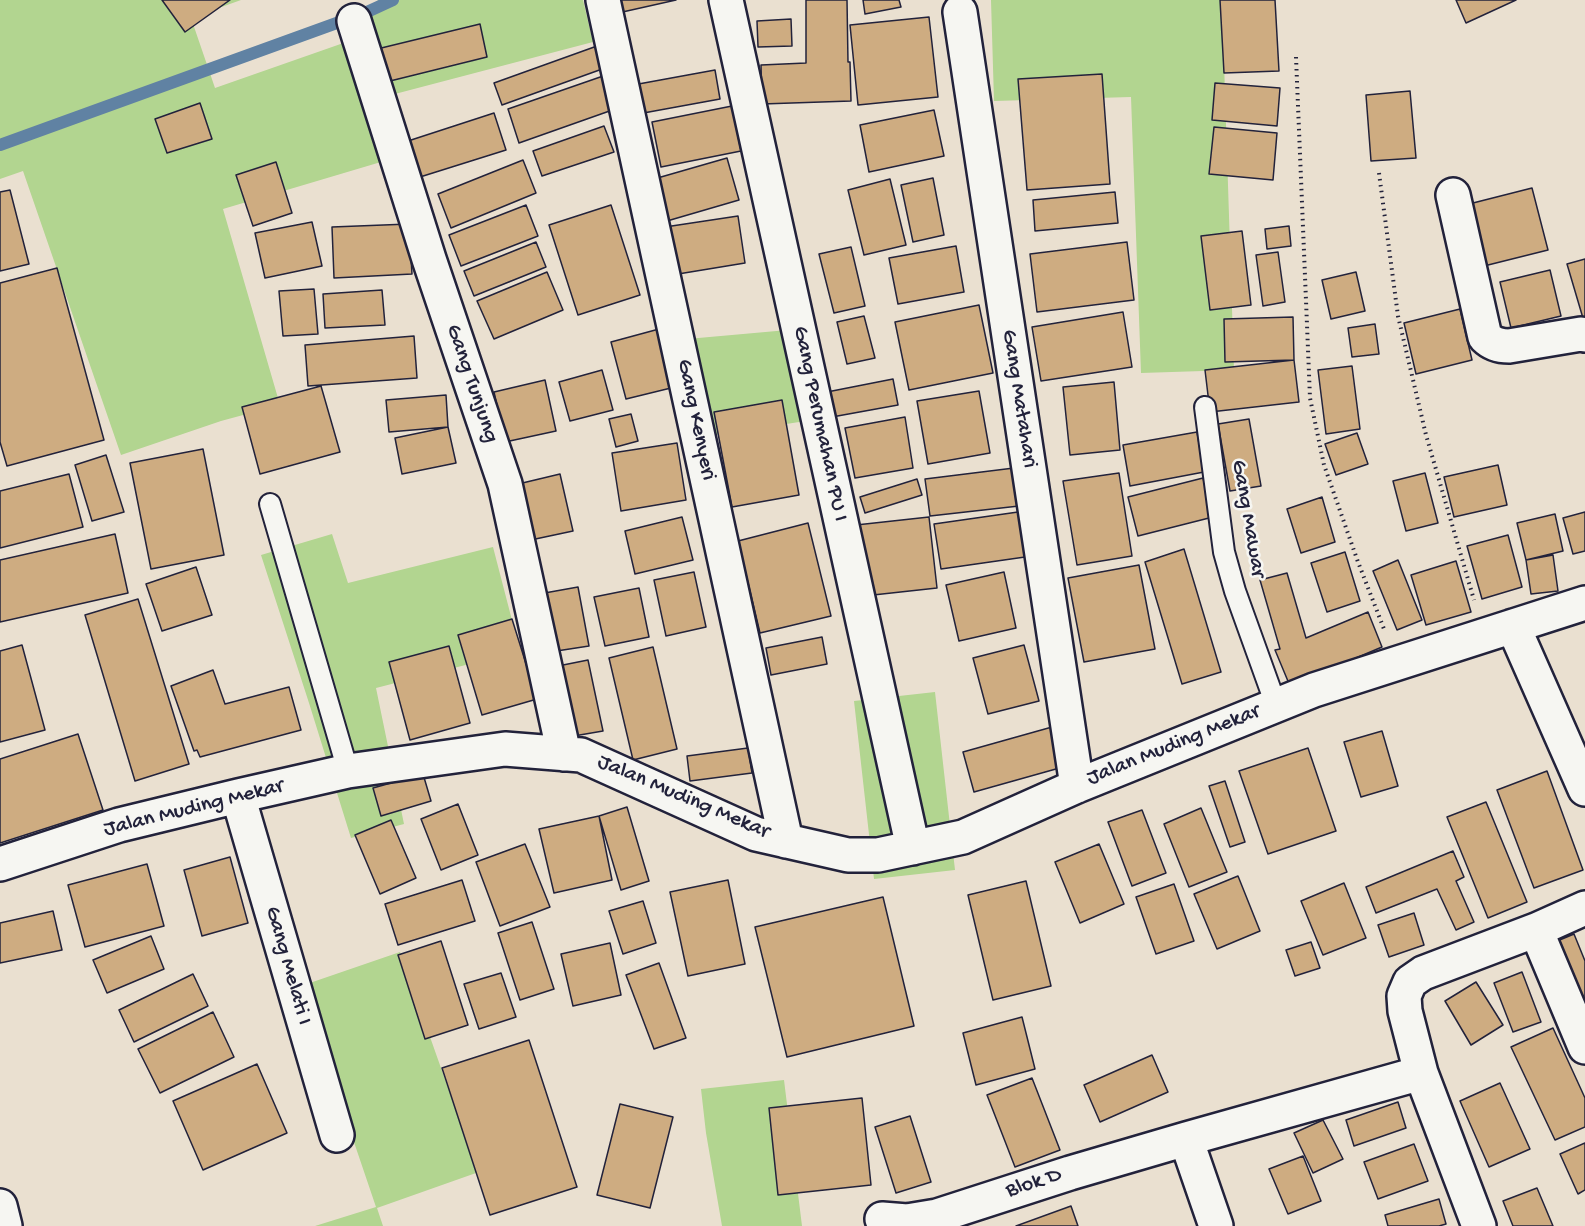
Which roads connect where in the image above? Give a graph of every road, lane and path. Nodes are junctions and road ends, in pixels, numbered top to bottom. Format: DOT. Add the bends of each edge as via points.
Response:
graph roads {
  1 [pos="603,0"];
  2 [pos="726,0"];
  3 [pos="960,12"];
  4 [pos="354,21"];
  5 [pos="1296,57"];
  6 [pos="1379,173"];
  7 [pos="1453,195"];
  8 [pos="1585,335"];
  9 [pos="1205,407"];
  10 [pos="270,504"];
  11 [pos="1585,603"];
  12 [pos="1499,631"];
  13 [pos="1397,663"];
  14 [pos="1276,705"];
  15 [pos="564,754"];
  16 [pos="348,771"];
  17 [pos="1077,786"];
  18 [pos="1585,789"];
  19 [pos="238,796"];
  20 [pos="786,841"];
  21 [pos="912,848"];
  22 [pos="0,864"];
  23 [pos="1585,908"];
  24 [pos="1536,930"];
  25 [pos="1585,1047"];
  26 [pos="1421,1073"];
  27 [pos="337,1135"];
  28 [pos="1185,1139"];
  29 [pos="0,1206"];
  30 [pos="882,1219"];
  31 [pos="5,1226"];
  32 [pos="1216,1226"];
  33 [pos="1479,1226"];
  1 -- 20 [label="street, Gang Kenyeri"];
  2 -- 21 [label="street, Gang Perumahan PU I"];
  3 -- 17 [label="street, Gang Matahari"];
  4 -- 15 [label="street, Gang Tunjung" via="505,484"];
  5 -- 13 [label="path" via="1311,398 1323,465"];
  6 -- 12 [label="path" via="1398,316 1426,435"];
  7 -- 8 [label="street" via="1485,337 1509,346"];
  9 -- 14 [label="lane, Gang Mawar" via="1224,552"];
  10 -- 16 [label="lane"];
  11 -- 12 [label="street, Jalan Muding Mekar"];
  12 -- 13 [label="street, Jalan Muding Mekar"];
  12 -- 18 [label="street"];
  13 -- 14 [label="street, Jalan Muding Mekar"];
  14 -- 17 [label="street, Jalan Muding Mekar"];
  15 -- 16 [label="street, Jalan Muding Mekar" via="505,749"];
  15 -- 20 [label="street, Jalan Muding Mekar" via="581,755 756,834"];
  16 -- 19 [label="street, Jalan Muding Mekar"];
  17 -- 21 [label="street, Jalan Muding Mekar" via="963,837"];
  19 -- 22 [label="street, Jalan Muding Mekar" via="119,825"];
  19 -- 27 [label="street, Gang Melati I"];
  20 -- 21 [label="street, Jalan Muding Mekar" via="848,855 878,855"];
  23 -- 24 [label="street"];
  24 -- 25 [label="street"];
  24 -- 26 [label="street" via="1423,973 1410,982 1404,996 1404,1011"];
  26 -- 28 [label="street, Blok D"];
  26 -- 33 [label="street"];
  28 -- 30 [label="street, Blok D" via="937,1216 907,1221"];
  28 -- 32 [label="street"];
  29 -- 31 [label="street"];
}
